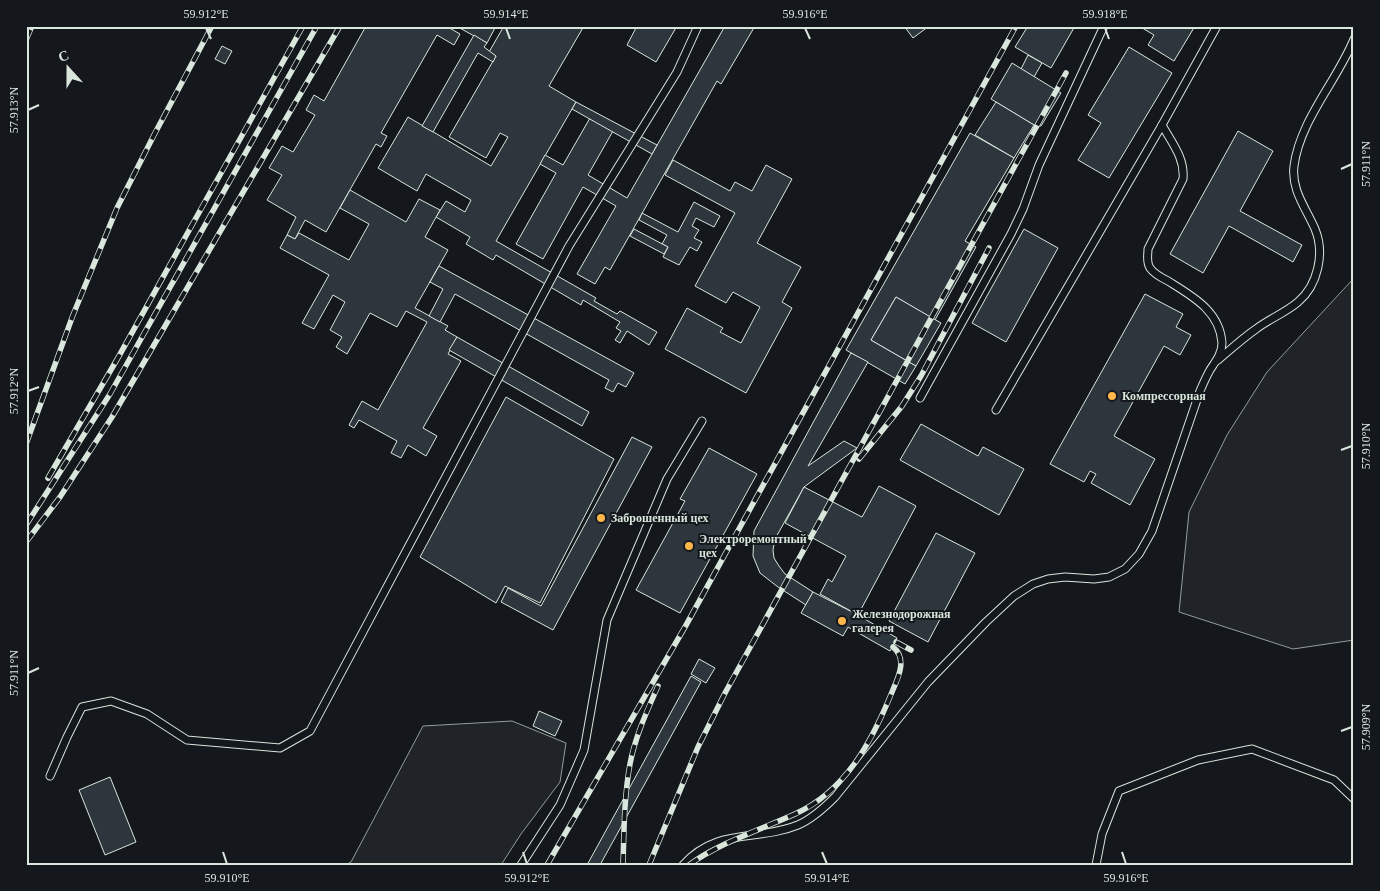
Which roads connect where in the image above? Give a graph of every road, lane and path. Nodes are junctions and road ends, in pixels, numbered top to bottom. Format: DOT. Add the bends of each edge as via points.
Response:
graph roads {
  1 [pos="698,26"];
  2 [pos="1104,26"];
  3 [pos="1217,26"];
  4 [pos="1354,39"];
  5 [pos="1162,125"];
  6 [pos="1218,360"];
  7 [pos="920,398"];
  8 [pos="996,410"];
  9 [pos="702,420"];
  10 [pos="50,776"];
  11 [pos="1354,799"];
  12 [pos="521,865"];
  13 [pos="683,865"];
  14 [pos="1096,865"];
  1 -- 10 [label="lane" via="677,72 569,246 310,731 280,748 187,740 147,714 111,701 82,707"];
  2 -- 7 [label="lane" via="1039,164 1011,234"];
  3 -- 5 [label="lane"];
  4 -- 6 [label="lane" via="1302,137 1294,166 1295,185 1310,216 1320,252 1310,286 1299,302 1257,328"];
  5 -- 6 [label="lane" via="1181,159 1184,179 1148,249 1149,267 1201,302 1212,315 1222,343"];
  5 -- 8 [label="lane"];
  6 -- 13 [label="lane" via="1200,391 1152,531 1139,554 1125,568 1109,577 1048,579 1014,596 928,682 835,797 819,812 797,825 719,840 691,855"];
  9 -- 12 [label="lane" via="667,479 607,620 584,750 560,805"];
  11 -- 14 [label="lane" via="1334,780 1252,749 1198,760 1119,791 1102,834"];
}
